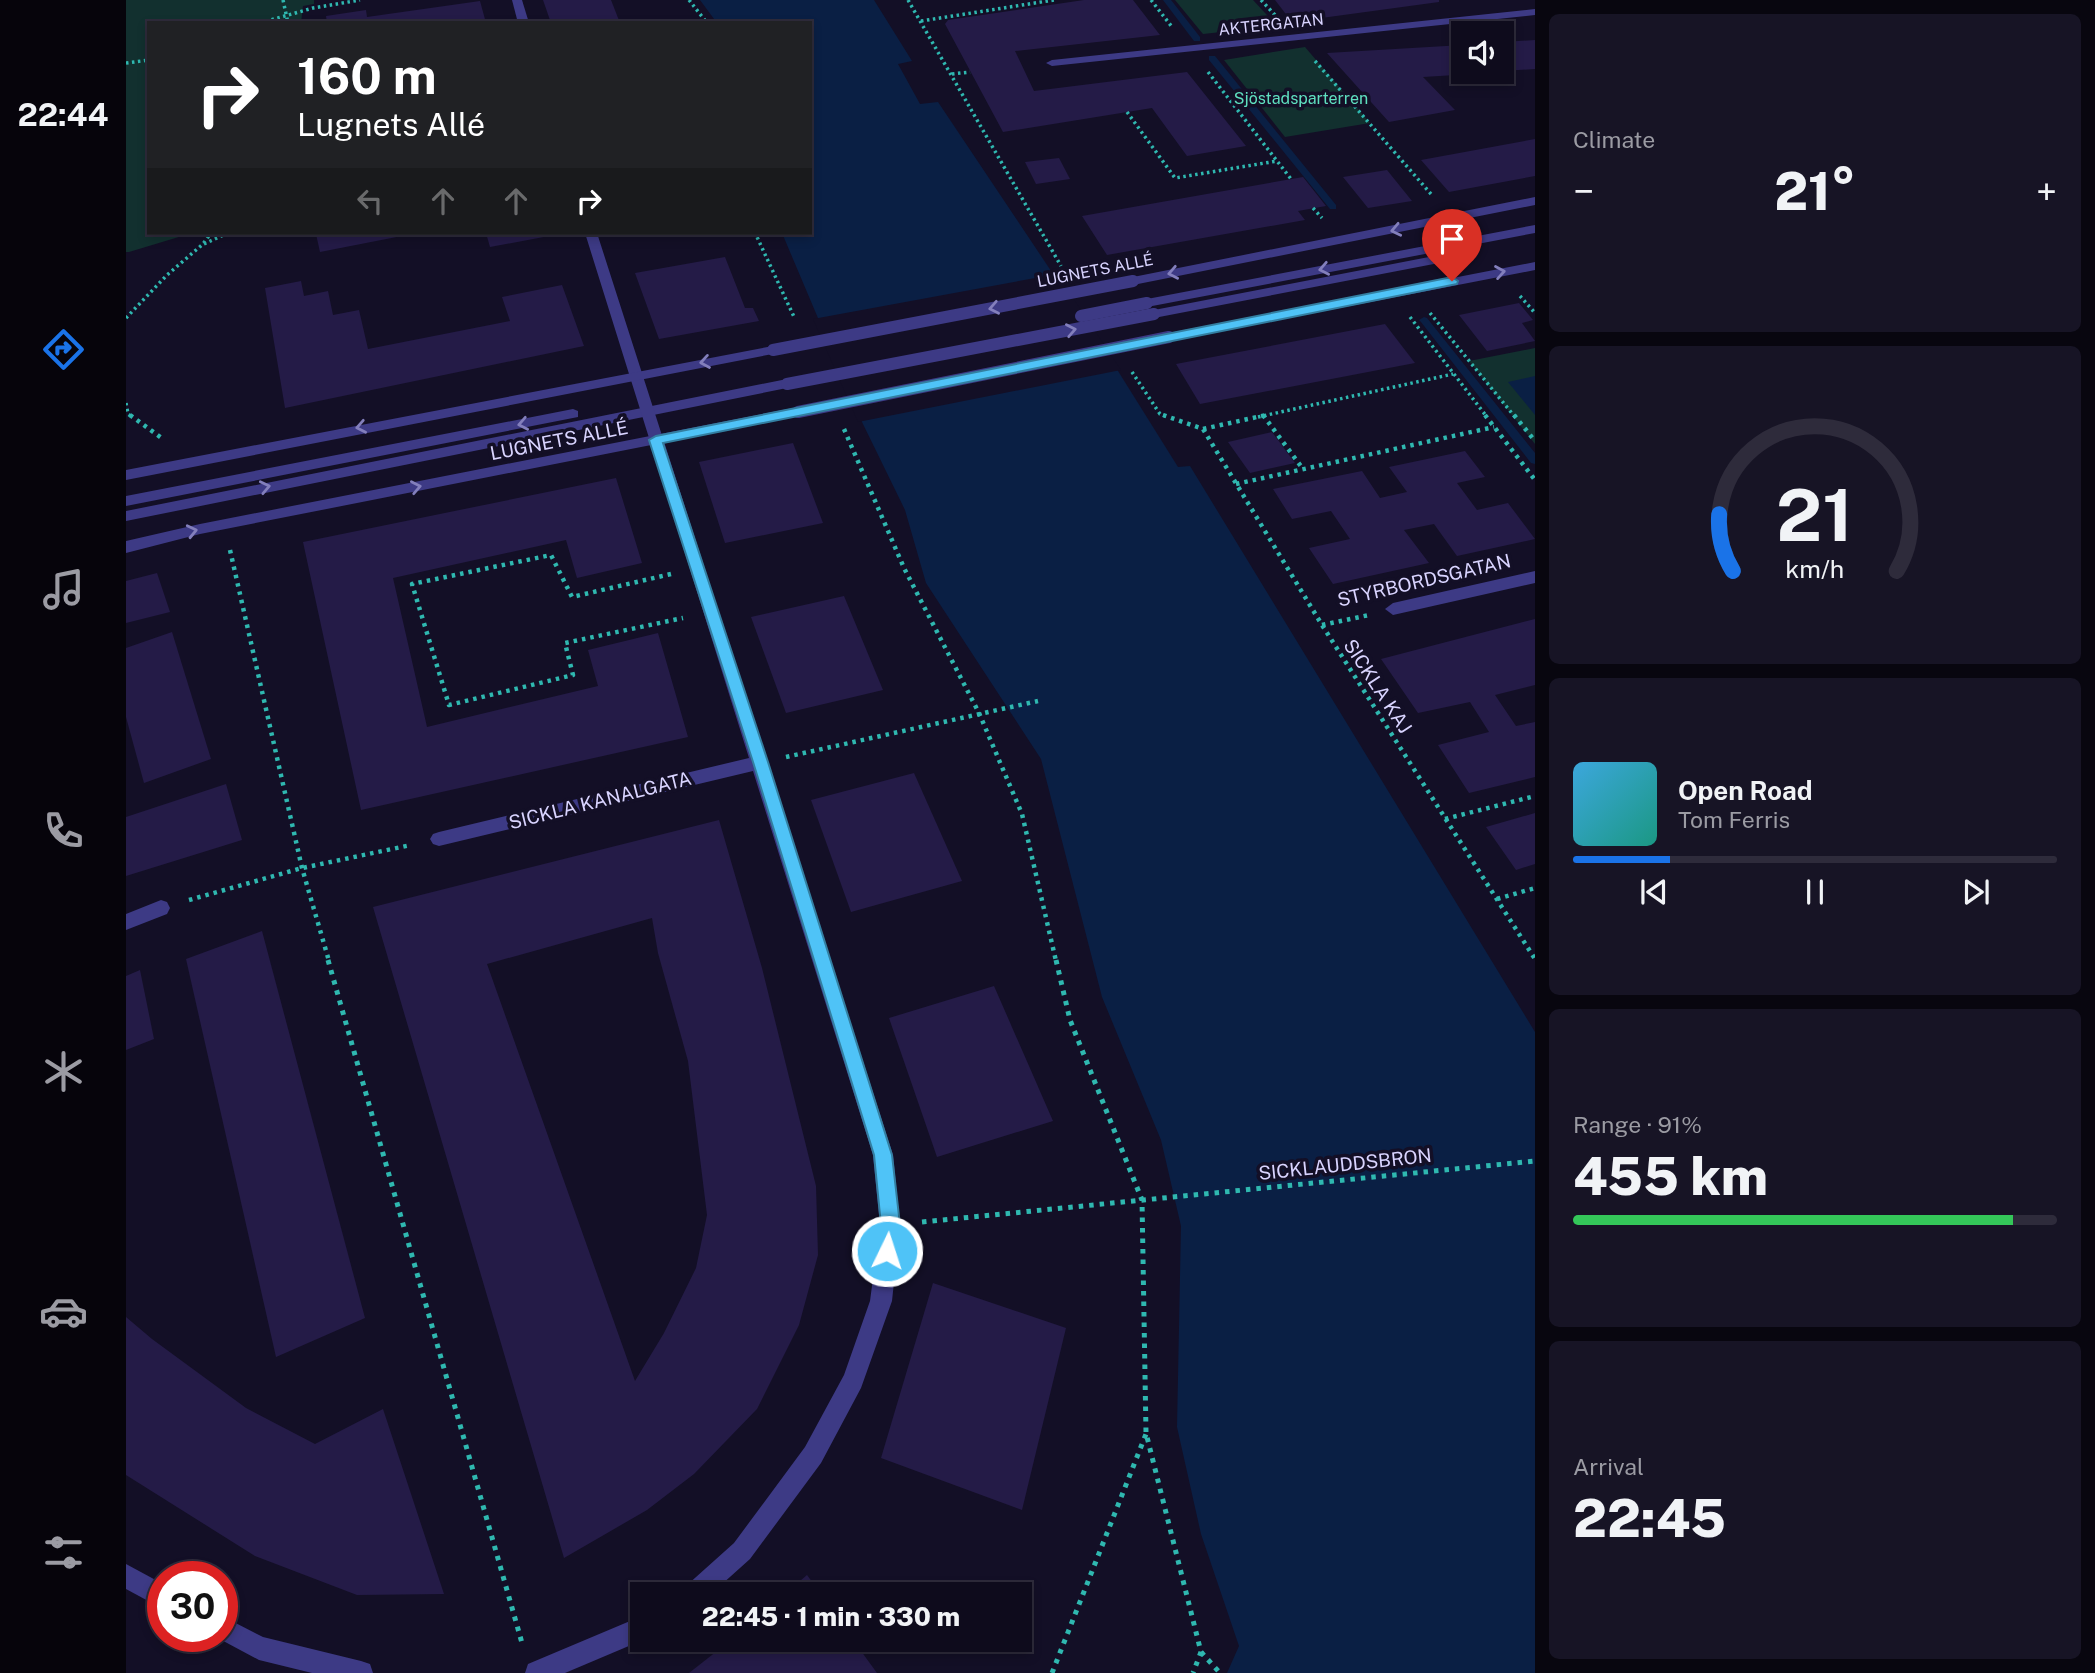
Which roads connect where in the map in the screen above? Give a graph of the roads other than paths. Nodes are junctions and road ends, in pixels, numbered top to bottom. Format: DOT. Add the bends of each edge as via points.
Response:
graph roads {
  1 [pos="517,0"];
  2 [pos="1535,12"];
  3 [pos="523,21"];
  4 [pos="1052,63"];
  5 [pos="1535,201"];
  6 [pos="1535,229"];
  7 [pos="592,235"];
  8 [pos="1535,241"];
  9 [pos="1535,265"];
  10 [pos="1150,309"];
  11 [pos="637,375"];
  12 [pos="645,406"];
  13 [pos="656,440"];
  14 [pos="126,475"];
  15 [pos="126,501"];
  16 [pos="126,516"];
  17 [pos="126,547"];
  18 [pos="1535,577"];
  19 [pos="1393,609"];
  20 [pos="761,762"];
  21 [pos="439,839"];
  22 [pos="161,908"];
  23 [pos="126,922"];
  24 [pos="126,1576"];
  25 [pos="707,1582"];
  26 [pos="147,1588"];
  27 [pos="630,1633"];
  28 [pos="238,1637"];
  29 [pos="361,1673"];
  30 [pos="537,1673"];
  1 -- 3 [label="street"];
  2 -- 4 [label="street, AKTERGATAN"];
  5 -- 11 [label="street, LUGNETS ALLÉ, one-way, bridge"];
  6 -- 10 [label="street, one-way"];
  7 -- 11 [label="street"];
  8 -- 10 [label="street"];
  13 -- 9 [label="street, LUGNETS ALLÉ, one-way, bridge"];
  10 -- 12 [label="street, bridge"];
  11 -- 12 [label="street"];
  11 -- 14 [label="street, LUGNETS ALLÉ, one-way"];
  12 -- 13 [label="street"];
  12 -- 15 [label="street, one-way"];
  16 -- 12 [label="street, one-way"];
  17 -- 13 [label="street, LUGNETS ALLÉ, one-way"];
  13 -- 20 [label="street"];
  18 -- 19 [label="street, STYRBORDSGATAN"];
  20 -- 21 [label="street, SICKLA KANALGATA"];
  20 -- 25 [label="street" via="883,1155 890,1225 881,1301 853,1380 813,1455 742,1550"];
  22 -- 23 [label="street"];
  24 -- 26 [label="street"];
  27 -- 30 [label="street"];
  28 -- 29 [label="street" via="259,1648"];
}
